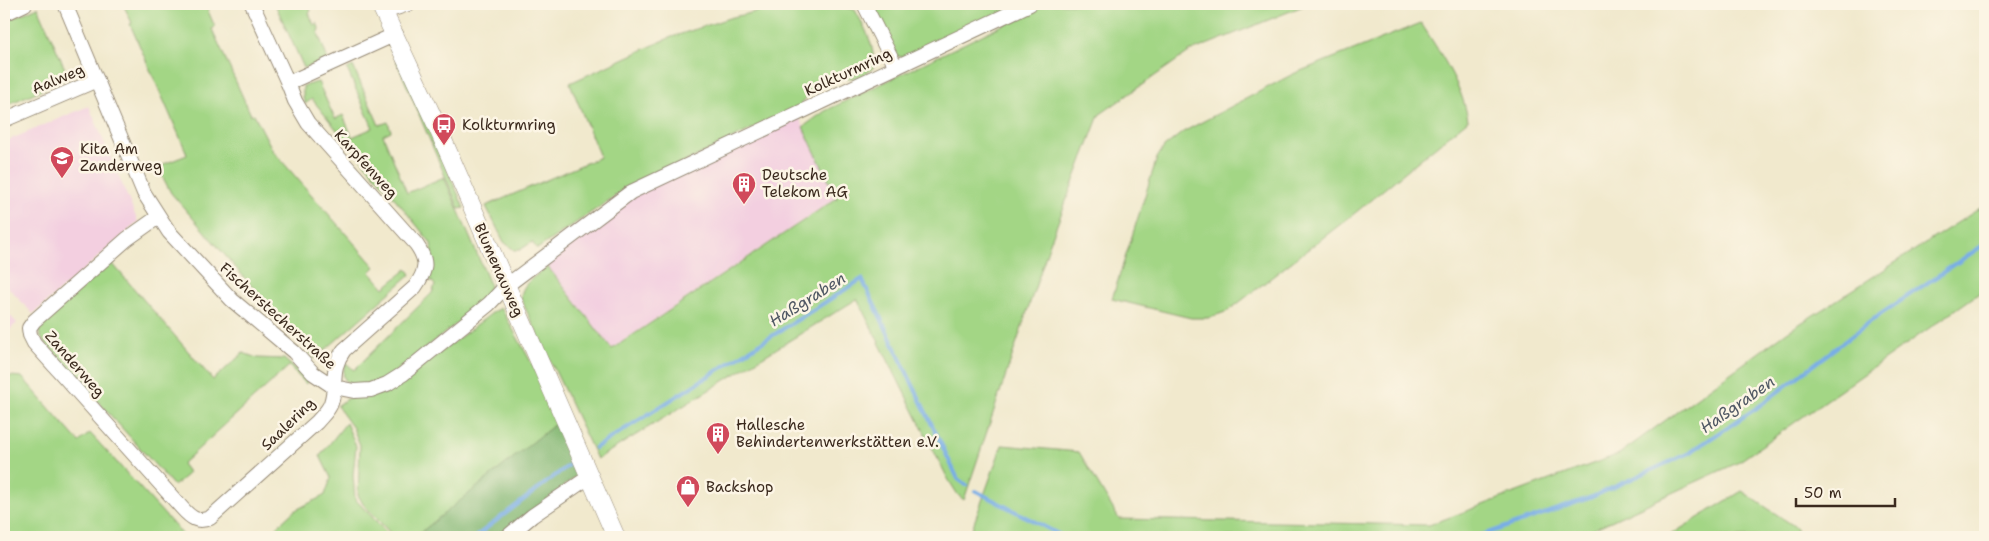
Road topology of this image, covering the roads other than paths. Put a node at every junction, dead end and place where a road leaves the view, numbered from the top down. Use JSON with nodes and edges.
{"nodes":[{"id":1,"x":26,"y":4,"type":"edge"},
{"id":2,"x":65,"y":4,"type":"edge"},
{"id":3,"x":252,"y":4,"type":"edge"},
{"id":4,"x":408,"y":4,"type":"edge"},
{"id":5,"x":864,"y":4,"type":"edge"},
{"id":6,"x":1030,"y":4,"type":"edge"},
{"id":7,"x":382,"y":8,"type":"edge"},
{"id":8,"x":4,"y":14,"type":"edge"},
{"id":9,"x":396,"y":34,"type":"junction"},
{"id":10,"x":896,"y":67,"type":"junction"},
{"id":11,"x":97,"y":80,"type":"junction"},
{"id":12,"x":288,"y":83,"type":"junction"},
{"id":13,"x":4,"y":120,"type":"edge"},
{"id":14,"x":158,"y":216,"type":"junction"},
{"id":15,"x":425,"y":262,"type":"joint"},
{"id":16,"x":506,"y":286,"type":"junction"},
{"id":17,"x":334,"y":387,"type":"junction"},
{"id":18,"x":589,"y":477,"type":"junction"},
{"id":19,"x":198,"y":521,"type":"joint"},
{"id":20,"x":507,"y":537,"type":"edge"},
{"id":21,"x":616,"y":537,"type":"edge"}],
"edges":[{"from":1,"to":8,"type":"street"},
{"from":2,"to":11,"type":"street","name":"Fischerstecherstraße"},
{"from":3,"to":12,"type":"street","name":"Karpfenweg"},
{"from":4,"to":7,"type":"street"},
{"from":5,"to":10,"type":"street"},
{"from":6,"to":10,"type":"street","name":"Kolkturmring"},
{"from":7,"to":9,"type":"street","name":"Blumenauweg"},
{"from":9,"to":12,"type":"street"},
{"from":9,"to":16,"type":"street","name":"Blumenauweg"},
{"from":10,"to":16,"type":"street","name":"Kolkturmring"},
{"from":11,"to":13,"type":"street","name":"Aalweg"},
{"from":11,"to":14,"type":"street","name":"Fischerstecherstraße"},
{"from":12,"to":15,"type":"street","name":"Karpfenweg"},
{"from":14,"to":17,"type":"street","name":"Fischerstecherstraße"},
{"from":14,"to":19,"type":"street","name":"Zanderweg"},
{"from":15,"to":17,"type":"street","name":"Saalering"},
{"from":16,"to":17,"type":"street","name":"Fischerstecherstraße"},
{"from":16,"to":18,"type":"street","name":"Blumenauweg"},
{"from":17,"to":19,"type":"street","name":"Saalering"},
{"from":18,"to":20,"type":"street"},
{"from":18,"to":21,"type":"street","name":"Blumenauweg"}]}
